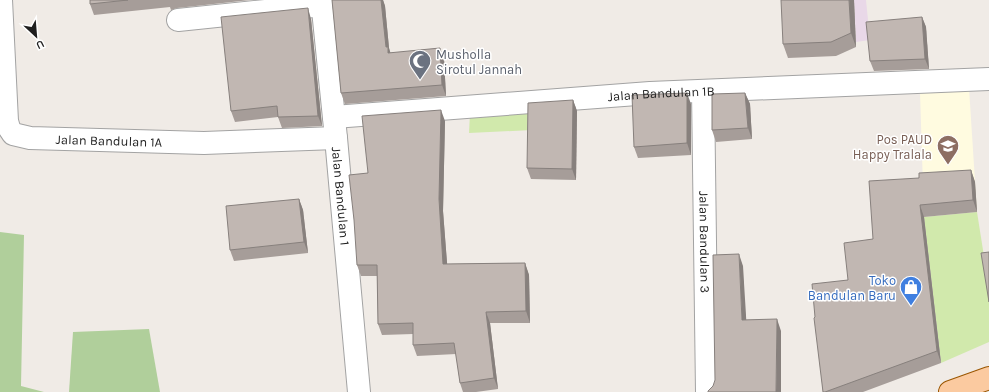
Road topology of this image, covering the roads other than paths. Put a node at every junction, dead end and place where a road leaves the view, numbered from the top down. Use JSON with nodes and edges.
{"nodes":[{"id":1,"x":1,"y":2,"type":"edge"},
{"id":2,"x":323,"y":3,"type":"edge"},
{"id":3,"x":178,"y":20,"type":"dead end"},
{"id":4,"x":989,"y":79,"type":"edge"},
{"id":5,"x":703,"y":91,"type":"junction"},
{"id":6,"x":335,"y":127,"type":"junction"},
{"id":7,"x":989,"y":378,"type":"edge"},
{"id":8,"x":359,"y":392,"type":"edge"},
{"id":9,"x":707,"y":392,"type":"edge"},
{"id":10,"x":950,"y":392,"type":"edge"}],
"edges":[{"from":1,"to":6,"type":"street","name":"Jalan Bandulan 1A"},
{"from":2,"to":3,"type":"street"},
{"from":2,"to":6,"type":"street","name":"Jalan Bandulan 1"},
{"from":4,"to":5,"type":"street","name":"Jalan Bandulan 1B"},
{"from":5,"to":6,"type":"street","name":"Jalan Bandulan 1B"},
{"from":5,"to":9,"type":"street","name":"Jalan Bandulan 3"},
{"from":6,"to":8,"type":"street","name":"Jalan Bandulan 1"},
{"from":7,"to":10,"type":"main road"}]}
